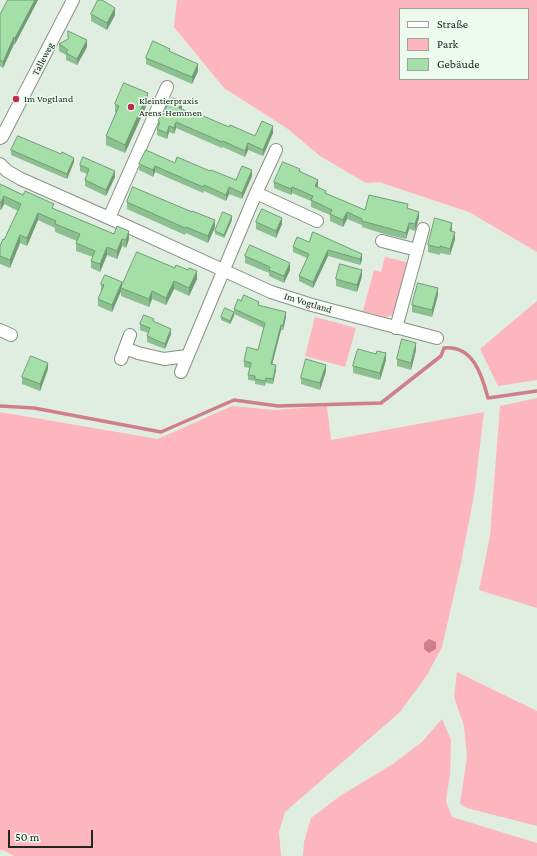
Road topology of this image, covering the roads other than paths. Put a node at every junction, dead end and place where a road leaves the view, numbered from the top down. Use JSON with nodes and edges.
{"nodes":[{"id":1,"x":73,"y":0,"type":"edge"},
{"id":2,"x":167,"y":87,"type":"dead end"},
{"id":3,"x":0,"y":138,"type":"edge"},
{"id":4,"x":276,"y":150,"type":"dead end"},
{"id":5,"x":0,"y":164,"type":"edge"},
{"id":6,"x":256,"y":193,"type":"junction"},
{"id":7,"x":109,"y":218,"type":"junction"},
{"id":8,"x":317,"y":221,"type":"dead end"},
{"id":9,"x":423,"y":229,"type":"dead end"},
{"id":10,"x":382,"y":241,"type":"dead end"},
{"id":11,"x":417,"y":250,"type":"junction"},
{"id":12,"x":224,"y":270,"type":"junction"},
{"id":13,"x":396,"y":328,"type":"junction"},
{"id":14,"x":0,"y":330,"type":"edge"},
{"id":15,"x":11,"y":335,"type":"dead end"},
{"id":16,"x":130,"y":335,"type":"dead end"},
{"id":17,"x":438,"y":338,"type":"dead end"},
{"id":18,"x":187,"y":356,"type":"junction"},
{"id":19,"x":181,"y":372,"type":"dead end"}],
"edges":[{"from":1,"to":3,"type":"street","name":"Talleweg"},
{"from":2,"to":7,"type":"street"},
{"from":4,"to":6,"type":"street"},
{"from":5,"to":7,"type":"street","name":"Im Vogtland"},
{"from":6,"to":8,"type":"street"},
{"from":6,"to":12,"type":"street"},
{"from":7,"to":12,"type":"street","name":"Im Vogtland"},
{"from":9,"to":11,"type":"street"},
{"from":10,"to":11,"type":"street"},
{"from":11,"to":13,"type":"street"},
{"from":12,"to":13,"type":"street","name":"Im Vogtland"},
{"from":12,"to":18,"type":"street"},
{"from":13,"to":17,"type":"street","name":"Im Vogtland"},
{"from":14,"to":15,"type":"street"},
{"from":16,"to":18,"type":"street"},
{"from":18,"to":19,"type":"street"}]}
